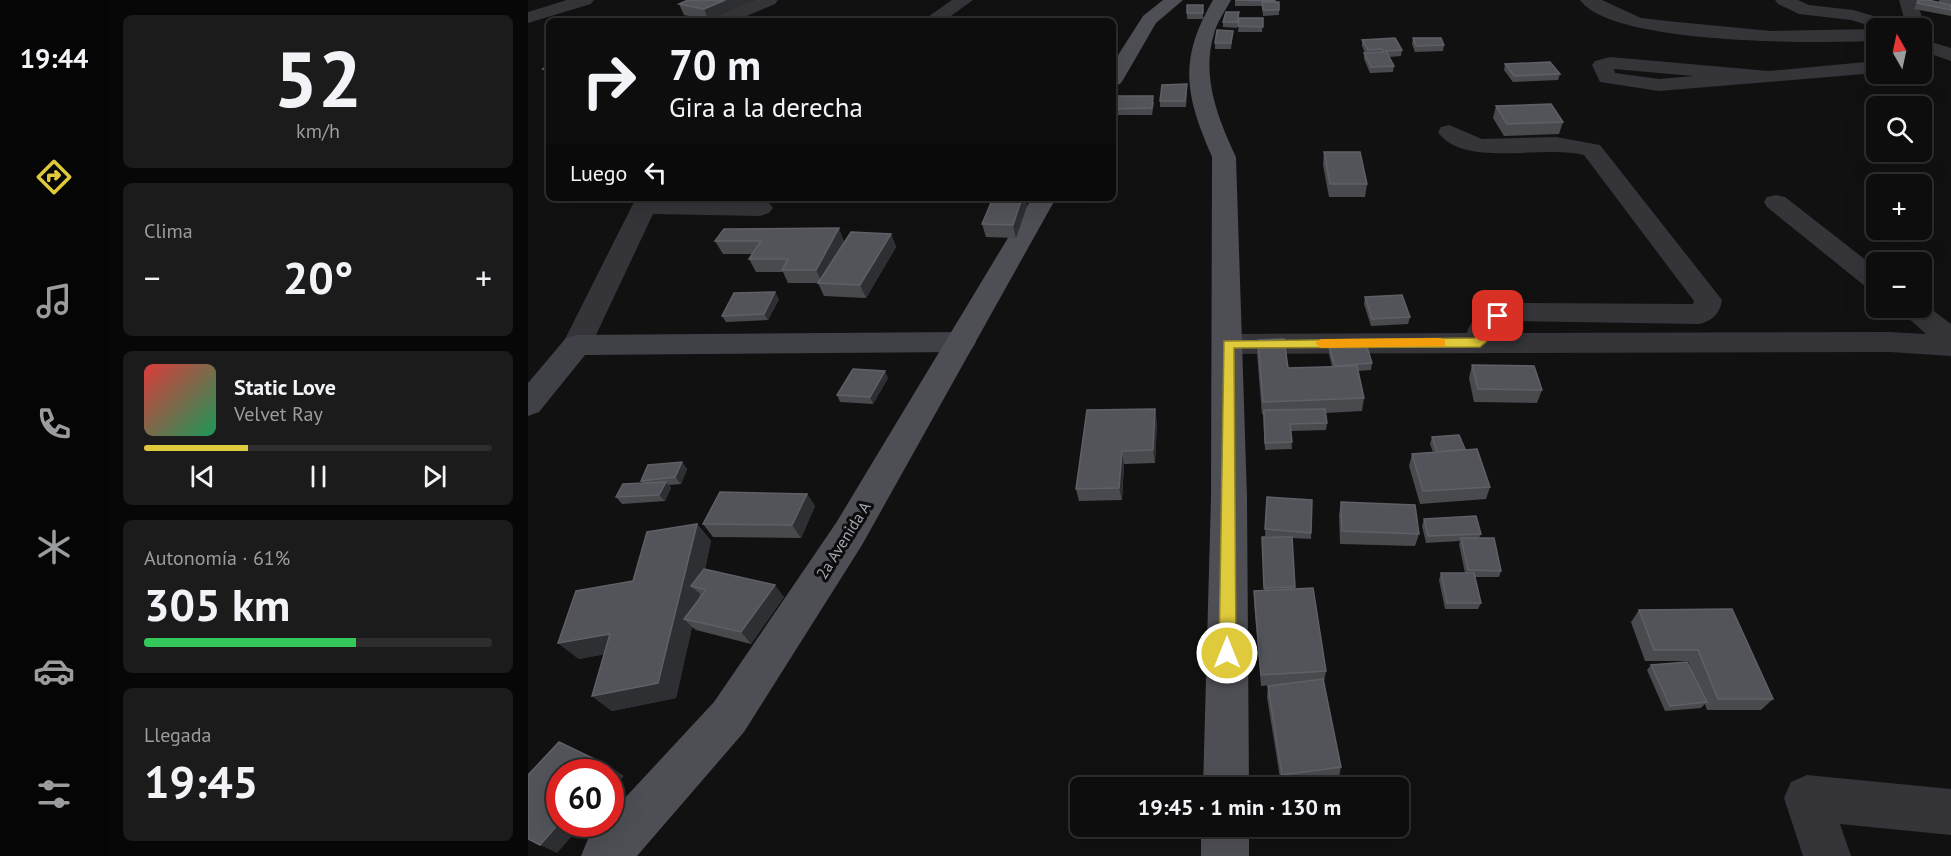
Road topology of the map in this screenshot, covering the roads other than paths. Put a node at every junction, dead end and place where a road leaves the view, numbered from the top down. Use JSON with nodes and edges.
{"nodes":[{"id":1,"x":585,"y":0,"type":"edge"},
{"id":2,"x":769,"y":0,"type":"edge"},
{"id":3,"x":964,"y":0,"type":"edge"},
{"id":4,"x":1174,"y":0,"type":"edge"},
{"id":5,"x":1222,"y":0,"type":"edge"},
{"id":6,"x":1589,"y":0,"type":"edge"},
{"id":7,"x":1784,"y":0,"type":"edge"},
{"id":8,"x":1908,"y":0,"type":"edge"},
{"id":9,"x":528,"y":18,"type":"edge"},
{"id":10,"x":726,"y":18,"type":"edge"},
{"id":11,"x":936,"y":18,"type":"edge"},
{"id":12,"x":1913,"y":18,"type":"edge"},
{"id":13,"x":1866,"y":20,"type":"edge"},
{"id":14,"x":1866,"y":35,"type":"edge"},
{"id":15,"x":1932,"y":48,"type":"edge"},
{"id":16,"x":1951,"y":55,"type":"edge"},
{"id":17,"x":1951,"y":60,"type":"edge"},
{"id":18,"x":1932,"y":62,"type":"edge"},
{"id":19,"x":1866,"y":68,"type":"edge"},
{"id":20,"x":1116,"y":75,"type":"edge"},
{"id":21,"x":1769,"y":77,"type":"junction"},
{"id":22,"x":1449,"y":132,"type":"dead end"},
{"id":23,"x":1042,"y":201,"type":"edge"},
{"id":24,"x":646,"y":202,"type":"edge"},
{"id":25,"x":1776,"y":202,"type":"dead end"},
{"id":26,"x":760,"y":208,"type":"dead end"},
{"id":27,"x":1866,"y":273,"type":"edge"},
{"id":28,"x":1924,"y":318,"type":"edge"},
{"id":29,"x":1951,"y":339,"type":"edge"},
{"id":30,"x":961,"y":342,"type":"junction"},
{"id":31,"x":1480,"y":342,"type":"junction"},
{"id":32,"x":1228,"y":344,"type":"junction"},
{"id":33,"x":577,"y":345,"type":"junction"},
{"id":34,"x":1951,"y":346,"type":"edge"},
{"id":35,"x":528,"y":404,"type":"edge"},
{"id":36,"x":1226,"y":777,"type":"edge"},
{"id":37,"x":1951,"y":812,"type":"edge"},
{"id":38,"x":1225,"y":837,"type":"edge"},
{"id":39,"x":605,"y":856,"type":"edge"},
{"id":40,"x":1225,"y":856,"type":"edge"},
{"id":41,"x":1827,"y":856,"type":"edge"}],
"edges":[{"from":1,"to":9,"type":"street"},
{"from":2,"to":10,"type":"street"},
{"from":3,"to":11,"type":"street"},
{"from":4,"to":20,"type":"main road"},
{"from":5,"to":32,"type":"main road"},
{"from":6,"to":14,"type":"street"},
{"from":7,"to":13,"type":"street"},
{"from":8,"to":12,"type":"street"},
{"from":15,"to":16,"type":"street"},
{"from":17,"to":18,"type":"street"},
{"from":19,"to":21,"type":"street"},
{"from":21,"to":21,"type":"street"},
{"from":22,"to":31,"type":"street"},
{"from":23,"to":30,"type":"main road","name":"2a Avenida A"},
{"from":24,"to":26,"type":"street"},
{"from":24,"to":33,"type":"street"},
{"from":25,"to":27,"type":"street"},
{"from":28,"to":29,"type":"street"},
{"from":30,"to":33,"type":"main road"},
{"from":30,"to":39,"type":"main road","name":"2a Avenida A"},
{"from":31,"to":32,"type":"street"},
{"from":31,"to":34,"type":"street"},
{"from":32,"to":36,"type":"main road"},
{"from":33,"to":35,"type":"main road"},
{"from":37,"to":41,"type":"street"},
{"from":38,"to":40,"type":"main road"}]}
